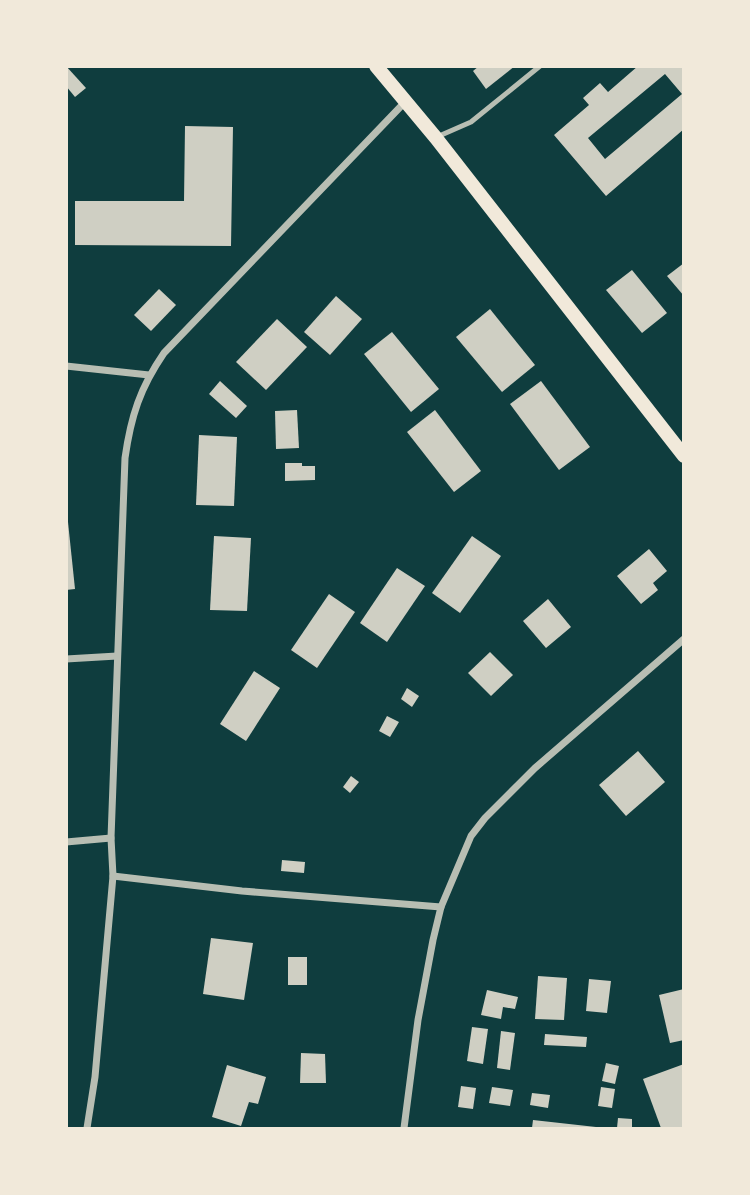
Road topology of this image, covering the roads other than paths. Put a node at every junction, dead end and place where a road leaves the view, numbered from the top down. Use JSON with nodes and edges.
{"nodes":[{"id":1,"x":376,"y":66,"type":"edge"},
{"id":2,"x":540,"y":66,"type":"edge"},
{"id":3,"x":405,"y":102,"type":"junction"},
{"id":4,"x":436,"y":138,"type":"junction"},
{"id":5,"x":66,"y":366,"type":"edge"},
{"id":6,"x":149,"y":375,"type":"junction"},
{"id":7,"x":684,"y":456,"type":"edge"},
{"id":8,"x":684,"y":639,"type":"edge"},
{"id":9,"x":117,"y":656,"type":"junction"},
{"id":10,"x":66,"y":659,"type":"edge"},
{"id":11,"x":111,"y":838,"type":"junction"},
{"id":12,"x":66,"y":842,"type":"edge"},
{"id":13,"x":113,"y":876,"type":"junction"},
{"id":14,"x":441,"y":907,"type":"junction"},
{"id":15,"x":87,"y":1129,"type":"edge"},
{"id":16,"x":404,"y":1129,"type":"edge"}],
"edges":[{"from":1,"to":3,"type":"main road"},
{"from":2,"to":4,"type":"lane"},
{"from":3,"to":4,"type":"main road"},
{"from":3,"to":6,"type":"street"},
{"from":4,"to":7,"type":"main road"},
{"from":5,"to":6,"type":"street"},
{"from":6,"to":9,"type":"street"},
{"from":8,"to":14,"type":"street"},
{"from":9,"to":10,"type":"street"},
{"from":9,"to":11,"type":"street"},
{"from":11,"to":12,"type":"street"},
{"from":11,"to":13,"type":"street"},
{"from":13,"to":14,"type":"street"},
{"from":13,"to":15,"type":"street"},
{"from":14,"to":16,"type":"street"}]}
